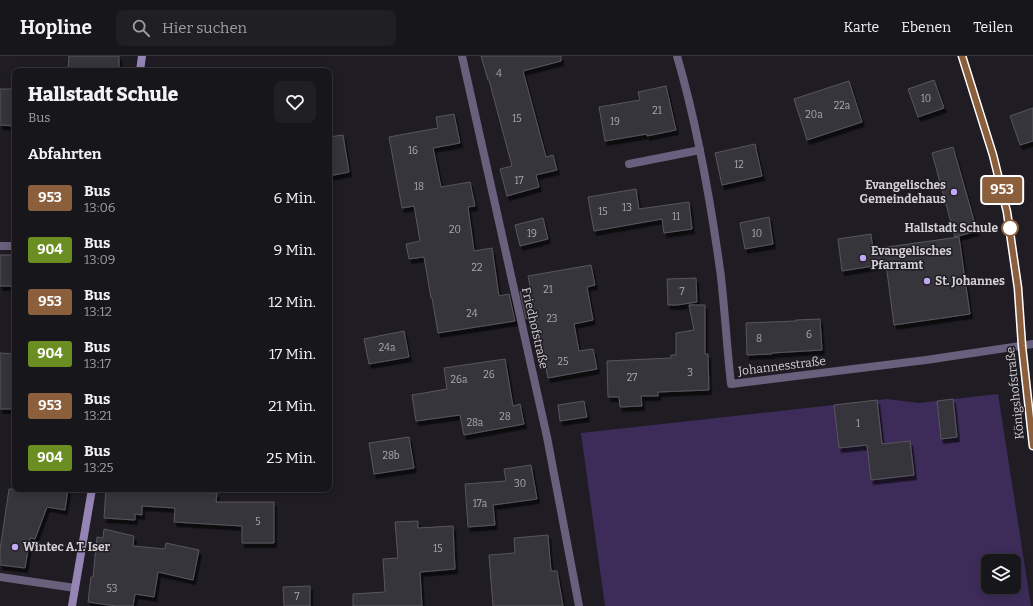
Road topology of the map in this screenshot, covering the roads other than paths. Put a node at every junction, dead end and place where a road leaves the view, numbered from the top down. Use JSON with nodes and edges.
{"nodes":[{"id":1,"x":142,"y":56,"type":"edge"},
{"id":2,"x":462,"y":56,"type":"edge"},
{"id":3,"x":678,"y":56,"type":"edge"},
{"id":4,"x":962,"y":56,"type":"edge"},
{"id":5,"x":140,"y":68,"type":"edge"},
{"id":6,"x":700,"y":150,"type":"junction"},
{"id":7,"x":629,"y":164,"type":"dead end"},
{"id":8,"x":0,"y":246,"type":"edge"},
{"id":9,"x":12,"y":246,"type":"edge"},
{"id":10,"x":1033,"y":344,"type":"edge"},
{"id":11,"x":1022,"y":346,"type":"junction"},
{"id":12,"x":1033,"y":446,"type":"edge"},
{"id":13,"x":91,"y":492,"type":"edge"},
{"id":14,"x":0,"y":577,"type":"edge"},
{"id":15,"x":75,"y":588,"type":"junction"},
{"id":16,"x":72,"y":606,"type":"edge"},
{"id":17,"x":579,"y":606,"type":"edge"}],
"edges":[{"from":1,"to":5,"type":"main road"},
{"from":2,"to":17,"type":"street","name":"Friedhofstraße"},
{"from":3,"to":6,"type":"street","name":"Johannesstraße"},
{"from":4,"to":11,"type":"street","name":"Königshofstraße"},
{"from":6,"to":7,"type":"street"},
{"from":6,"to":11,"type":"street","name":"Johannesstraße"},
{"from":8,"to":9,"type":"street"},
{"from":10,"to":11,"type":"street"},
{"from":11,"to":12,"type":"street","name":"Königshofstraße"},
{"from":13,"to":15,"type":"main road"},
{"from":14,"to":15,"type":"street"},
{"from":15,"to":16,"type":"main road"}]}
